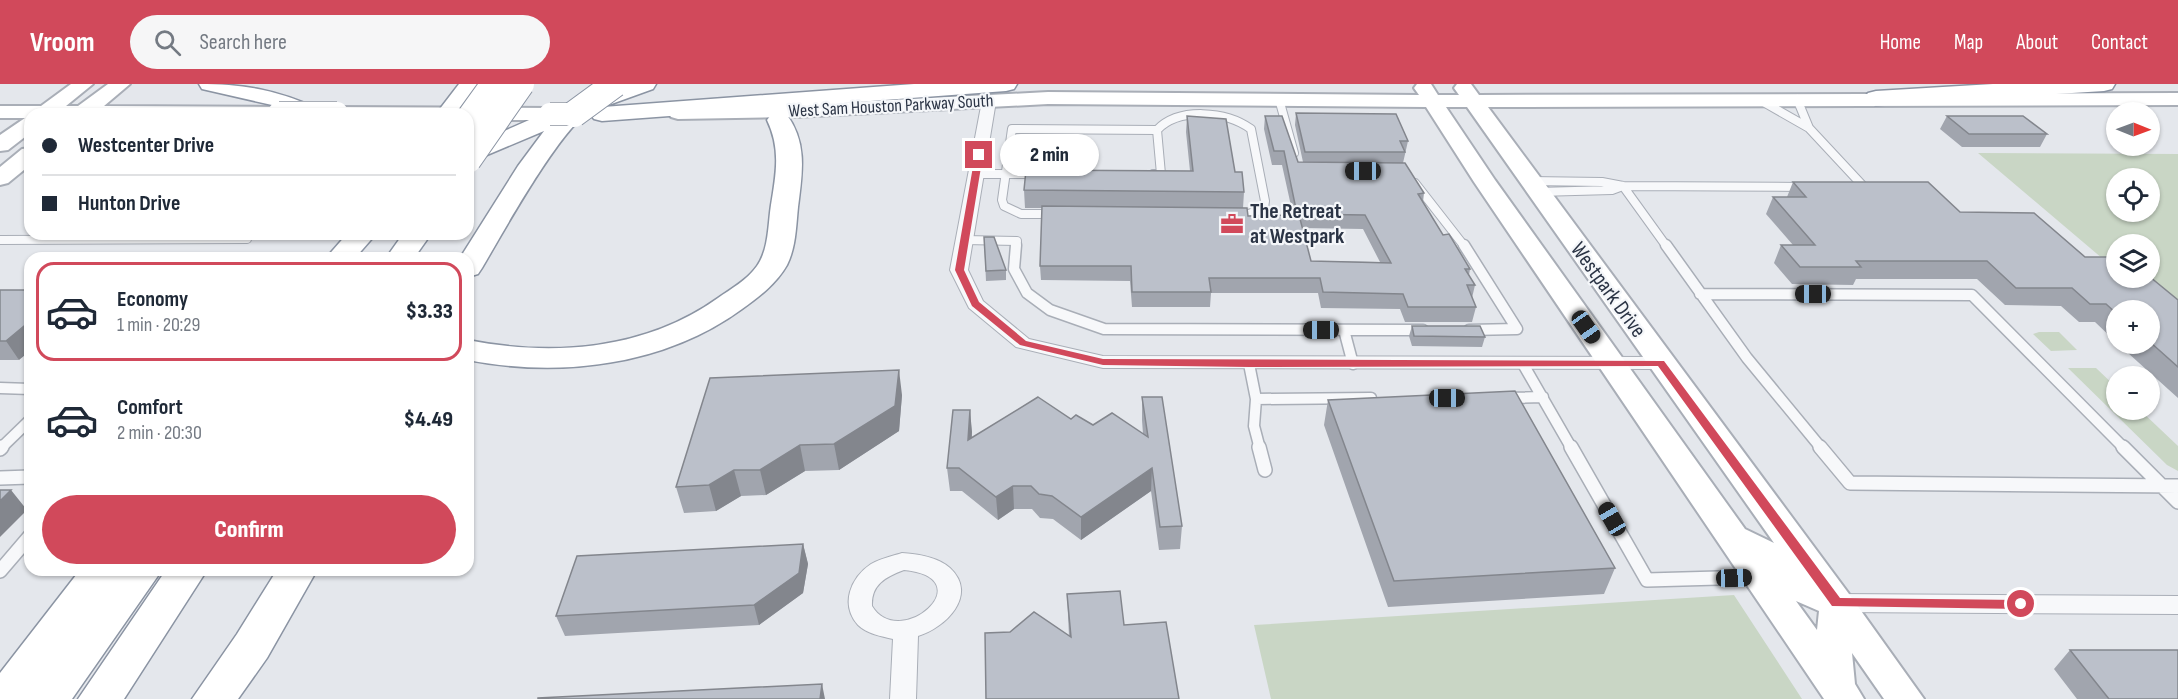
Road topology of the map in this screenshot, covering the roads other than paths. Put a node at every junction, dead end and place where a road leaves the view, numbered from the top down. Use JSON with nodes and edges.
{"nodes":[{"id":1,"x":83,"y":84,"type":"edge"},
{"id":2,"x":210,"y":84,"type":"edge"},
{"id":3,"x":471,"y":84,"type":"edge"},
{"id":4,"x":494,"y":84,"type":"edge"},
{"id":5,"x":521,"y":84,"type":"edge"},
{"id":6,"x":615,"y":84,"type":"edge"},
{"id":7,"x":645,"y":84,"type":"edge"},
{"id":8,"x":705,"y":84,"type":"edge"},
{"id":9,"x":1006,"y":84,"type":"edge"},
{"id":10,"x":1387,"y":84,"type":"edge"},
{"id":11,"x":1490,"y":84,"type":"edge"},
{"id":12,"x":2104,"y":84,"type":"edge"},
{"id":13,"x":112,"y":90,"type":"edge"},
{"id":14,"x":1427,"y":92,"type":"edge"},
{"id":15,"x":1467,"y":92,"type":"edge"},
{"id":16,"x":748,"y":97,"type":"dead end"},
{"id":17,"x":1532,"y":98,"type":"junction"},
{"id":18,"x":1875,"y":98,"type":"junction"},
{"id":19,"x":1279,"y":99,"type":"junction"},
{"id":20,"x":1757,"y":99,"type":"junction"},
{"id":21,"x":1797,"y":99,"type":"junction"},
{"id":22,"x":2178,"y":99,"type":"edge"},
{"id":23,"x":1362,"y":100,"type":"junction"},
{"id":24,"x":989,"y":101,"type":"junction"},
{"id":25,"x":51,"y":108,"type":"edge"},
{"id":26,"x":89,"y":108,"type":"edge"},
{"id":27,"x":298,"y":108,"type":"edge"},
{"id":28,"x":460,"y":108,"type":"edge"},
{"id":29,"x":463,"y":108,"type":"edge"},
{"id":30,"x":0,"y":112,"type":"edge"},
{"id":31,"x":474,"y":112,"type":"edge"},
{"id":32,"x":24,"y":114,"type":"edge"},
{"id":33,"x":576,"y":115,"type":"junction"},
{"id":34,"x":778,"y":120,"type":"dead end"},
{"id":35,"x":24,"y":128,"type":"edge"},
{"id":36,"x":1809,"y":128,"type":"junction"},
{"id":37,"x":1157,"y":130,"type":"junction"},
{"id":38,"x":0,"y":145,"type":"edge"},
{"id":39,"x":474,"y":150,"type":"edge"},
{"id":40,"x":474,"y":155,"type":"edge"},
{"id":41,"x":24,"y":159,"type":"edge"},
{"id":42,"x":1296,"y":161,"type":"edge"},
{"id":43,"x":1406,"y":171,"type":"edge"},
{"id":44,"x":975,"y":174,"type":"junction"},
{"id":45,"x":1006,"y":174,"type":"junction"},
{"id":46,"x":1054,"y":174,"type":"edge"},
{"id":47,"x":1137,"y":174,"type":"edge"},
{"id":48,"x":0,"y":178,"type":"edge"},
{"id":49,"x":1534,"y":186,"type":"junction"},
{"id":50,"x":1623,"y":186,"type":"junction"},
{"id":51,"x":1818,"y":187,"type":"edge"},
{"id":52,"x":1853,"y":187,"type":"edge"},
{"id":53,"x":1069,"y":215,"type":"edge"},
{"id":54,"x":1221,"y":216,"type":"edge"},
{"id":55,"x":0,"y":240,"type":"edge"},
{"id":56,"x":24,"y":240,"type":"edge"},
{"id":57,"x":356,"y":240,"type":"edge"},
{"id":58,"x":964,"y":240,"type":"junction"},
{"id":59,"x":346,"y":252,"type":"edge"},
{"id":60,"x":474,"y":258,"type":"edge"},
{"id":61,"x":1700,"y":294,"type":"junction"},
{"id":62,"x":1344,"y":330,"type":"junction"},
{"id":63,"x":1430,"y":330,"type":"edge"},
{"id":64,"x":1463,"y":330,"type":"edge"},
{"id":65,"x":477,"y":353,"type":"edge"},
{"id":66,"x":1611,"y":363,"type":"junction"},
{"id":67,"x":1660,"y":363,"type":"junction"},
{"id":68,"x":1249,"y":364,"type":"junction"},
{"id":69,"x":1353,"y":364,"type":"junction"},
{"id":70,"x":1523,"y":364,"type":"junction"},
{"id":71,"x":0,"y":388,"type":"edge"},
{"id":72,"x":24,"y":389,"type":"edge"},
{"id":73,"x":1543,"y":397,"type":"junction"},
{"id":74,"x":1388,"y":398,"type":"edge"},
{"id":75,"x":1495,"y":398,"type":"edge"},
{"id":76,"x":1256,"y":399,"type":"junction"},
{"id":77,"x":24,"y":426,"type":"edge"},
{"id":78,"x":0,"y":448,"type":"edge"},
{"id":79,"x":1265,"y":470,"type":"dead end"},
{"id":80,"x":24,"y":477,"type":"edge"},
{"id":81,"x":0,"y":478,"type":"edge"},
{"id":82,"x":2162,"y":486,"type":"junction"},
{"id":83,"x":2178,"y":486,"type":"edge"},
{"id":84,"x":2178,"y":502,"type":"edge"},
{"id":85,"x":1733,"y":537,"type":"junction"},
{"id":86,"x":24,"y":543,"type":"edge"},
{"id":87,"x":0,"y":571,"type":"edge"},
{"id":88,"x":97,"y":576,"type":"edge"},
{"id":89,"x":138,"y":576,"type":"edge"},
{"id":90,"x":183,"y":576,"type":"edge"},
{"id":91,"x":293,"y":576,"type":"edge"},
{"id":92,"x":1761,"y":577,"type":"junction"},
{"id":93,"x":1837,"y":603,"type":"junction"},
{"id":94,"x":2178,"y":605,"type":"edge"},
{"id":95,"x":906,"y":630,"type":"dead end"},
{"id":96,"x":1842,"y":694,"type":"edge"},
{"id":97,"x":5,"y":699,"type":"edge"},
{"id":98,"x":48,"y":699,"type":"edge"},
{"id":99,"x":100,"y":699,"type":"edge"},
{"id":100,"x":214,"y":699,"type":"edge"},
{"id":101,"x":903,"y":699,"type":"edge"},
{"id":102,"x":1905,"y":699,"type":"edge"}],
"edges":[{"from":1,"to":25,"type":"main road"},
{"from":2,"to":27,"type":"highway"},
{"from":3,"to":28,"type":"highway"},
{"from":4,"to":29,"type":"highway","bridge":true},
{"from":5,"to":39,"type":"highway","bridge":true},
{"from":6,"to":33,"type":"highway","bridge":true},
{"from":7,"to":40,"type":"highway"},
{"from":8,"to":16,"type":"highway"},
{"from":9,"to":33,"type":"highway"},
{"from":10,"to":23,"type":"main road"},
{"from":11,"to":17,"type":"main road"},
{"from":12,"to":18,"type":"highway"},
{"from":13,"to":26,"type":"main road"},
{"from":14,"to":15,"type":"main road","name":"West Sam Houston Parkway South"},
{"from":14,"to":23,"type":"main road","name":"West Sam Houston Parkway South"},
{"from":14,"to":66,"type":"main road","name":"Westpark Drive"},
{"from":15,"to":17,"type":"main road","name":"West Sam Houston Parkway South"},
{"from":15,"to":49,"type":"main road","name":"Westpark Drive"},
{"from":17,"to":20,"type":"main road","name":"West Sam Houston Parkway South"},
{"from":18,"to":21,"type":"main road","name":"West Sam Houston Parkway South"},
{"from":18,"to":22,"type":"main road","name":"West Sam Houston Parkway South"},
{"from":19,"to":23,"type":"main road","name":"West Sam Houston Parkway South"},
{"from":19,"to":24,"type":"main road","name":"West Sam Houston Parkway South"},
{"from":19,"to":42,"type":"lane"},
{"from":20,"to":21,"type":"main road","name":"West Sam Houston Parkway South"},
{"from":20,"to":36,"type":"lane"},
{"from":21,"to":36,"type":"lane"},
{"from":24,"to":33,"type":"main road","name":"West Sam Houston Parkway South"},
{"from":24,"to":44,"type":"street"},
{"from":30,"to":32,"type":"main road","name":"West Sam Houston Parkway South"},
{"from":31,"to":33,"type":"main road","name":"West Sam Houston Parkway South"},
{"from":33,"to":60,"type":"highway"},
{"from":34,"to":65,"type":"highway"},
{"from":35,"to":38,"type":"main road"},
{"from":36,"to":52,"type":"lane"},
{"from":37,"to":45,"type":"lane"},
{"from":37,"to":47,"type":"lane"},
{"from":37,"to":54,"type":"lane"},
{"from":41,"to":48,"type":"main road"},
{"from":43,"to":64,"type":"lane"},
{"from":44,"to":45,"type":"lane"},
{"from":44,"to":58,"type":"street"},
{"from":45,"to":46,"type":"lane"},
{"from":45,"to":53,"type":"lane"},
{"from":49,"to":50,"type":"lane"},
{"from":49,"to":50,"type":"lane"},
{"from":49,"to":67,"type":"main road","name":"Westpark Drive"},
{"from":50,"to":51,"type":"lane"},
{"from":50,"to":61,"type":"lane"},
{"from":55,"to":56,"type":"lane"},
{"from":57,"to":59,"type":"highway"},
{"from":58,"to":62,"type":"lane"},
{"from":58,"to":68,"type":"street"},
{"from":61,"to":82,"type":"lane"},
{"from":61,"to":82,"type":"lane"},
{"from":62,"to":63,"type":"lane"},
{"from":62,"to":69,"type":"lane"},
{"from":66,"to":67,"type":"street"},
{"from":66,"to":70,"type":"street"},
{"from":66,"to":85,"type":"main road","name":"Westpark Drive"},
{"from":67,"to":93,"type":"main road","name":"Westpark Drive"},
{"from":68,"to":69,"type":"street"},
{"from":68,"to":76,"type":"lane"},
{"from":69,"to":70,"type":"street"},
{"from":70,"to":73,"type":"lane"},
{"from":71,"to":72,"type":"lane"},
{"from":73,"to":75,"type":"lane"},
{"from":73,"to":92,"type":"lane"},
{"from":74,"to":76,"type":"lane"},
{"from":76,"to":79,"type":"lane"},
{"from":77,"to":78,"type":"lane"},
{"from":80,"to":81,"type":"lane"},
{"from":82,"to":83,"type":"lane"},
{"from":82,"to":84,"type":"lane"},
{"from":85,"to":92,"type":"main road","name":"Westpark Drive"},
{"from":85,"to":93,"type":"main road"},
{"from":86,"to":87,"type":"lane"},
{"from":88,"to":97,"type":"highway"},
{"from":89,"to":98,"type":"highway"},
{"from":90,"to":99,"type":"highway"},
{"from":91,"to":100,"type":"highway"},
{"from":92,"to":96,"type":"main road","name":"Westpark Drive"},
{"from":93,"to":94,"type":"street"},
{"from":93,"to":96,"type":"main road"},
{"from":93,"to":102,"type":"main road","name":"Westpark Drive"},
{"from":95,"to":101,"type":"street"}]}
